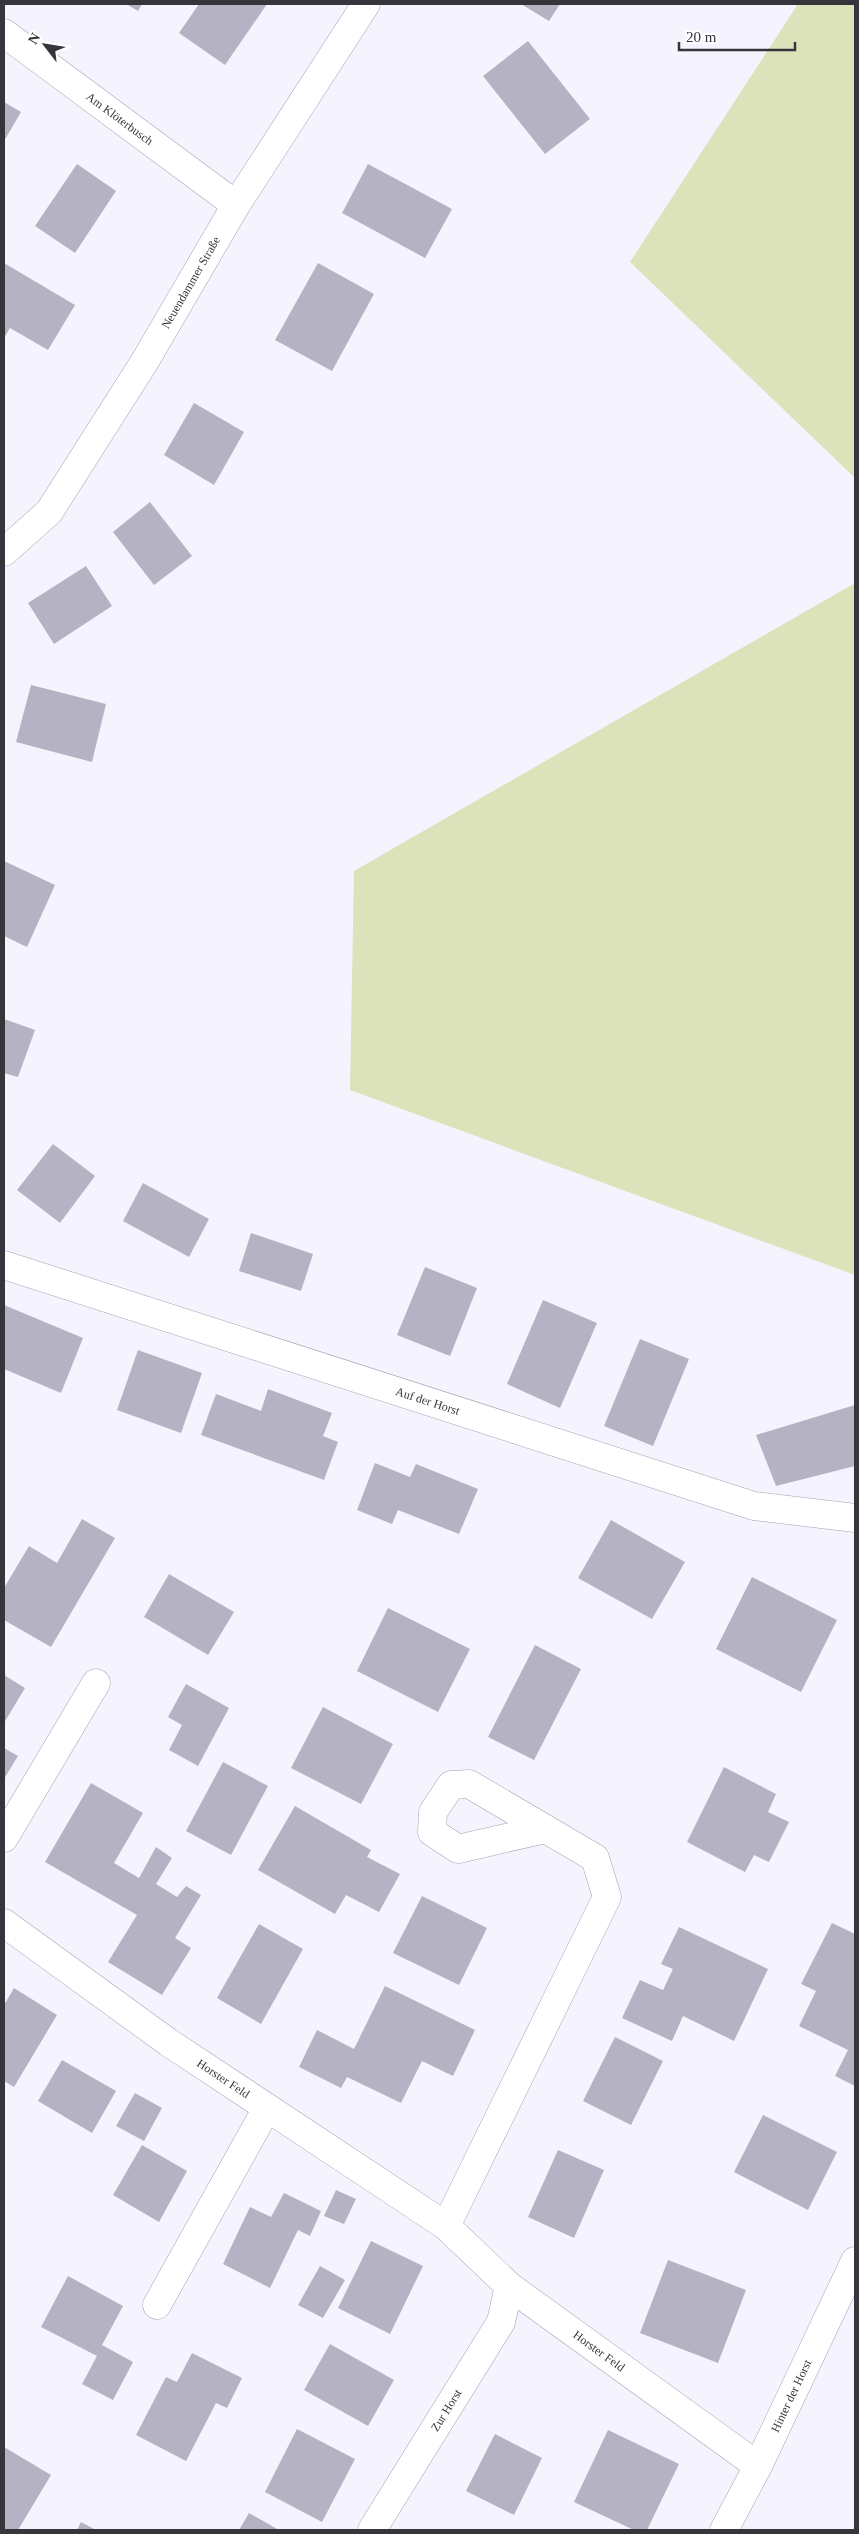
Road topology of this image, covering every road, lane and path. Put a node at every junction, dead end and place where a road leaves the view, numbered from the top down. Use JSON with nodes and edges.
{"nodes":[{"id":1,"x":366,"y":4,"type":"edge"},
{"id":2,"x":4,"y":33,"type":"edge"},
{"id":3,"x":236,"y":205,"type":"junction"},
{"id":4,"x":4,"y":552,"type":"edge"},
{"id":5,"x":4,"y":1265,"type":"edge"},
{"id":6,"x":855,"y":1518,"type":"edge"},
{"id":7,"x":96,"y":1683,"type":"dead end"},
{"id":8,"x":545,"y":1829,"type":"dead end"},
{"id":9,"x":4,"y":1838,"type":"edge"},
{"id":10,"x":4,"y":1923,"type":"edge"},
{"id":11,"x":267,"y":2108,"type":"junction"},
{"id":12,"x":446,"y":2226,"type":"junction"},
{"id":13,"x":855,"y":2261,"type":"edge"},
{"id":14,"x":509,"y":2286,"type":"junction"},
{"id":15,"x":157,"y":2305,"type":"dead end"},
{"id":16,"x":758,"y":2466,"type":"junction"},
{"id":17,"x":372,"y":2530,"type":"edge"},
{"id":18,"x":724,"y":2530,"type":"edge"}],
"edges":[{"from":1,"to":3,"type":"street","name":"Neuendammer Straße"},
{"from":2,"to":3,"type":"street","name":"Am Klöterbusch"},
{"from":3,"to":4,"type":"street","name":"Neuendammer Straße"},
{"from":5,"to":6,"type":"street","name":"Auf der Horst"},
{"from":7,"to":9,"type":"street"},
{"from":8,"to":12,"type":"street"},
{"from":10,"to":11,"type":"street","name":"Horster Feld"},
{"from":11,"to":12,"type":"street","name":"Horster Feld"},
{"from":11,"to":15,"type":"street"},
{"from":12,"to":14,"type":"street","name":"Horster Feld"},
{"from":13,"to":16,"type":"street","name":"Hinter der Horst"},
{"from":14,"to":16,"type":"street","name":"Horster Feld"},
{"from":14,"to":17,"type":"street","name":"Zur Horst"},
{"from":16,"to":18,"type":"street","name":"Hinter der Horst"}]}
